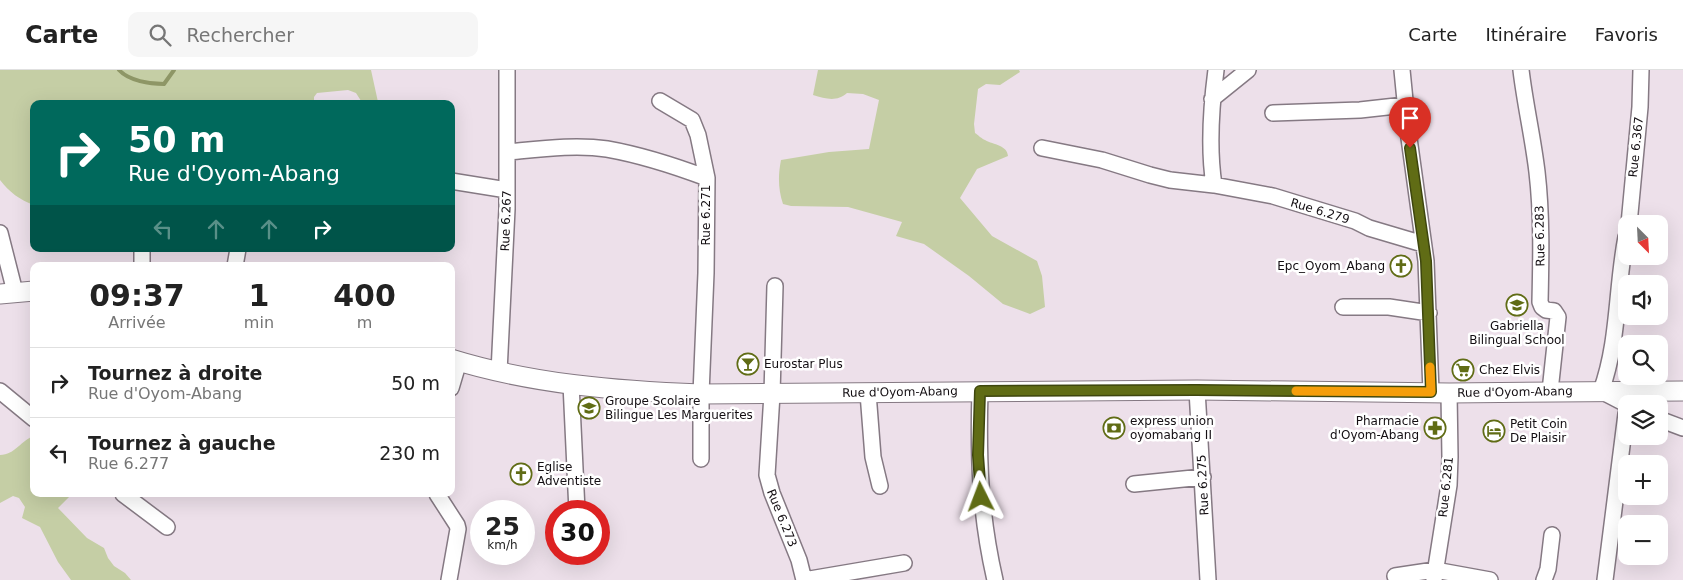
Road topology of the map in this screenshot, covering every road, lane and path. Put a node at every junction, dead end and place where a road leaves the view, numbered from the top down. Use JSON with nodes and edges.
{"nodes":[{"id":1,"x":507,"y":70,"type":"edge"},
{"id":2,"x":1216,"y":70,"type":"edge"},
{"id":3,"x":1248,"y":70,"type":"edge"},
{"id":4,"x":1402,"y":70,"type":"edge"},
{"id":5,"x":1521,"y":70,"type":"edge"},
{"id":6,"x":1641,"y":70,"type":"edge"},
{"id":7,"x":1212,"y":99,"type":"junction"},
{"id":8,"x":660,"y":101,"type":"dead end"},
{"id":9,"x":1405,"y":105,"type":"junction"},
{"id":10,"x":1273,"y":113,"type":"dead end"},
{"id":11,"x":1042,"y":148,"type":"dead end"},
{"id":12,"x":507,"y":152,"type":"junction"},
{"id":13,"x":707,"y":178,"type":"junction"},
{"id":14,"x":455,"y":182,"type":"edge"},
{"id":15,"x":1214,"y":185,"type":"junction"},
{"id":16,"x":508,"y":190,"type":"junction"},
{"id":17,"x":1629,"y":215,"type":"edge"},
{"id":18,"x":0,"y":233,"type":"edge"},
{"id":19,"x":1423,"y":244,"type":"junction"},
{"id":20,"x":1621,"y":265,"type":"edge"},
{"id":21,"x":775,"y":286,"type":"dead end"},
{"id":22,"x":30,"y":291,"type":"edge"},
{"id":23,"x":7,"y":293,"type":"edge"},
{"id":24,"x":1343,"y":307,"type":"dead end"},
{"id":25,"x":1429,"y":313,"type":"junction"},
{"id":26,"x":455,"y":360,"type":"edge"},
{"id":27,"x":499,"y":372,"type":"junction"},
{"id":28,"x":571,"y":384,"type":"junction"},
{"id":29,"x":1196,"y":390,"type":"junction"},
{"id":30,"x":0,"y":391,"type":"edge"},
{"id":31,"x":980,"y":391,"type":"junction"},
{"id":32,"x":1550,"y":391,"type":"junction"},
{"id":33,"x":1601,"y":391,"type":"junction"},
{"id":34,"x":1683,"y":391,"type":"edge"},
{"id":35,"x":1440,"y":392,"type":"junction"},
{"id":36,"x":868,"y":393,"type":"junction"},
{"id":37,"x":700,"y":394,"type":"junction"},
{"id":38,"x":772,"y":394,"type":"junction"},
{"id":39,"x":1618,"y":400,"type":"edge"},
{"id":40,"x":30,"y":417,"type":"edge"},
{"id":41,"x":1668,"y":422,"type":"edge"},
{"id":42,"x":1683,"y":428,"type":"edge"},
{"id":43,"x":1622,"y":445,"type":"edge"},
{"id":44,"x":701,"y":459,"type":"dead end"},
{"id":45,"x":1203,"y":477,"type":"junction"},
{"id":46,"x":1134,"y":484,"type":"dead end"},
{"id":47,"x":880,"y":486,"type":"dead end"},
{"id":48,"x":127,"y":497,"type":"edge"},
{"id":49,"x":439,"y":497,"type":"edge"},
{"id":50,"x":576,"y":500,"type":"edge"},
{"id":51,"x":167,"y":527,"type":"dead end"},
{"id":52,"x":1552,"y":535,"type":"dead end"},
{"id":53,"x":904,"y":563,"type":"dead end"},
{"id":54,"x":1435,"y":575,"type":"edge"},
{"id":55,"x":1395,"y":576,"type":"dead end"},
{"id":56,"x":449,"y":580,"type":"edge"},
{"id":57,"x":804,"y":580,"type":"edge"},
{"id":58,"x":995,"y":580,"type":"edge"},
{"id":59,"x":1208,"y":580,"type":"edge"},
{"id":60,"x":1490,"y":580,"type":"edge"},
{"id":61,"x":1544,"y":580,"type":"edge"},
{"id":62,"x":1605,"y":580,"type":"edge"}],
"edges":[{"from":1,"to":12,"type":"street","name":"Rue 6.267"},
{"from":2,"to":7,"type":"street"},
{"from":3,"to":7,"type":"street"},
{"from":4,"to":9,"type":"street","name":"Rue 6.281"},
{"from":5,"to":32,"type":"street","name":"Rue 6.283"},
{"from":6,"to":17,"type":"street","name":"Rue 6.367"},
{"from":7,"to":15,"type":"street"},
{"from":8,"to":13,"type":"street"},
{"from":9,"to":10,"type":"street"},
{"from":9,"to":19,"type":"street","name":"Rue 6.281"},
{"from":11,"to":15,"type":"street","name":"Rue 6.279"},
{"from":12,"to":13,"type":"street","name":"Rue 6.271"},
{"from":12,"to":16,"type":"street","name":"Rue 6.267"},
{"from":13,"to":37,"type":"street","name":"Rue 6.271"},
{"from":14,"to":16,"type":"street"},
{"from":15,"to":19,"type":"street","name":"Rue 6.279"},
{"from":16,"to":27,"type":"street","name":"Rue 6.267"},
{"from":18,"to":23,"type":"street"},
{"from":19,"to":25,"type":"street","name":"Rue 6.281"},
{"from":20,"to":33,"type":"street"},
{"from":21,"to":38,"type":"street","name":"Rue 6.273"},
{"from":22,"to":23,"type":"main road"},
{"from":24,"to":25,"type":"street"},
{"from":25,"to":35,"type":"street","name":"Rue 6.281"},
{"from":26,"to":27,"type":"main road","name":"Rue d'Oyom-Abang"},
{"from":27,"to":28,"type":"main road","name":"Rue d'Oyom-Abang"},
{"from":28,"to":37,"type":"main road","name":"Rue d'Oyom-Abang"},
{"from":28,"to":50,"type":"street"},
{"from":29,"to":31,"type":"main road","name":"Rue d'Oyom-Abang"},
{"from":29,"to":35,"type":"main road","name":"Rue d'Oyom-Abang"},
{"from":29,"to":45,"type":"street","name":"Rue 6.275"},
{"from":30,"to":40,"type":"street"},
{"from":31,"to":36,"type":"main road","name":"Rue d'Oyom-Abang"},
{"from":31,"to":58,"type":"street"},
{"from":32,"to":33,"type":"main road","name":"Rue d'Oyom-Abang"},
{"from":32,"to":35,"type":"main road","name":"Rue d'Oyom-Abang"},
{"from":33,"to":34,"type":"main road","name":"Rue d'Oyom-Abang"},
{"from":33,"to":39,"type":"street"},
{"from":35,"to":54,"type":"street","name":"Rue 6.281"},
{"from":36,"to":38,"type":"main road","name":"Rue d'Oyom-Abang"},
{"from":36,"to":47,"type":"street"},
{"from":37,"to":38,"type":"main road","name":"Rue d'Oyom-Abang"},
{"from":37,"to":44,"type":"street","name":"Rue 6.271"},
{"from":38,"to":57,"type":"street","name":"Rue 6.273"},
{"from":41,"to":42,"type":"street"},
{"from":43,"to":62,"type":"street"},
{"from":45,"to":46,"type":"street"},
{"from":45,"to":59,"type":"street","name":"Rue 6.275"},
{"from":48,"to":51,"type":"street"},
{"from":49,"to":56,"type":"street"},
{"from":52,"to":61,"type":"street"},
{"from":53,"to":57,"type":"street"},
{"from":54,"to":55,"type":"street"},
{"from":54,"to":60,"type":"street"}]}
